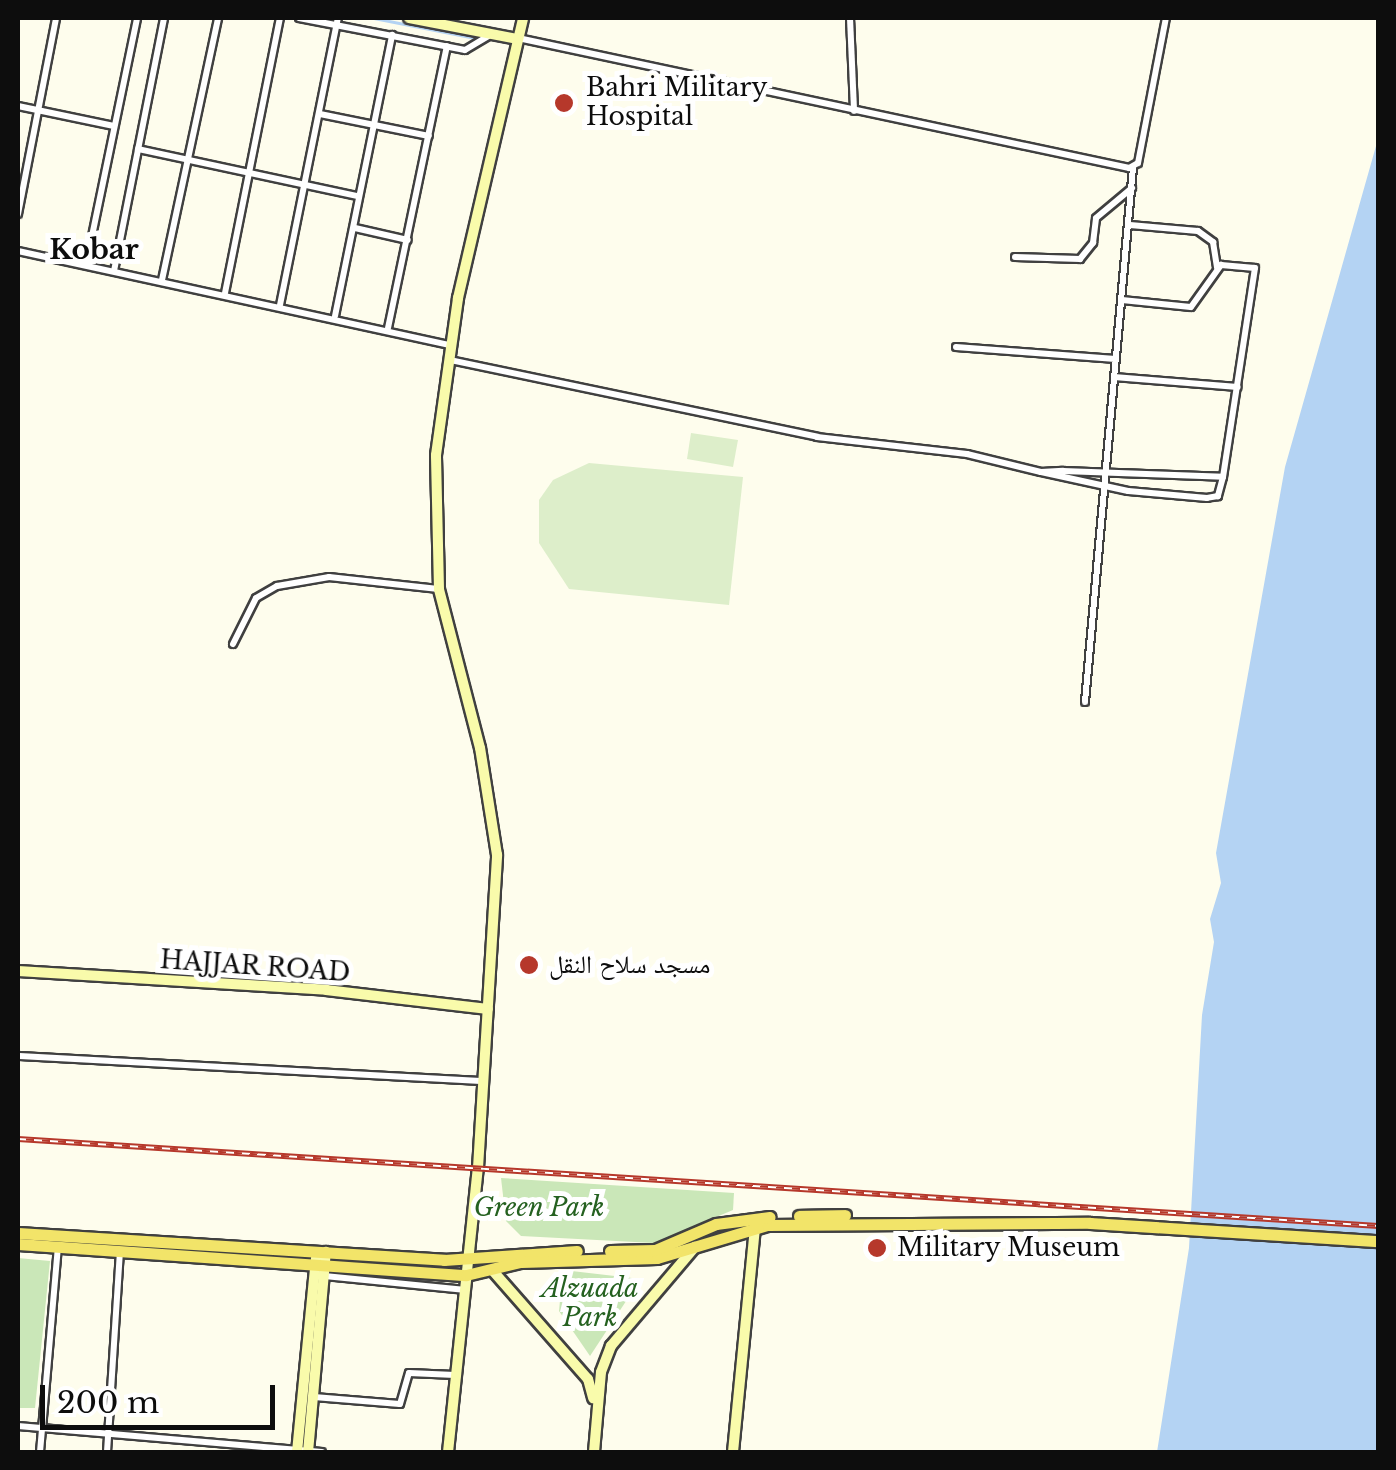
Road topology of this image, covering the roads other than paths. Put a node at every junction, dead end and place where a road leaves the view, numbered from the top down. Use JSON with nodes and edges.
{"nodes":[{"id":1,"x":56,"y":18,"type":"edge"},
{"id":2,"x":137,"y":18,"type":"edge"},
{"id":3,"x":164,"y":18,"type":"edge"},
{"id":4,"x":218,"y":18,"type":"edge"},
{"id":5,"x":280,"y":18,"type":"edge"},
{"id":6,"x":299,"y":18,"type":"edge"},
{"id":7,"x":413,"y":18,"type":"edge"},
{"id":8,"x":523,"y":18,"type":"edge"},
{"id":9,"x":850,"y":18,"type":"edge"},
{"id":10,"x":1166,"y":18,"type":"edge"},
{"id":11,"x":337,"y":21,"type":"edge"},
{"id":12,"x":392,"y":35,"type":"junction"},
{"id":13,"x":490,"y":35,"type":"junction"},
{"id":14,"x":516,"y":39,"type":"junction"},
{"id":15,"x":446,"y":46,"type":"junction"},
{"id":16,"x":18,"y":106,"type":"edge"},
{"id":17,"x":38,"y":110,"type":"junction"},
{"id":18,"x":854,"y":112,"type":"junction"},
{"id":19,"x":320,"y":114,"type":"junction"},
{"id":20,"x":373,"y":125,"type":"junction"},
{"id":21,"x":114,"y":126,"type":"junction"},
{"id":22,"x":429,"y":136,"type":"junction"},
{"id":23,"x":138,"y":150,"type":"junction"},
{"id":24,"x":190,"y":158,"type":"junction"},
{"id":25,"x":1133,"y":167,"type":"junction"},
{"id":26,"x":252,"y":171,"type":"junction"},
{"id":27,"x":306,"y":184,"type":"junction"},
{"id":28,"x":1134,"y":187,"type":"junction"},
{"id":29,"x":357,"y":196,"type":"junction"},
{"id":30,"x":18,"y":214,"type":"edge"},
{"id":31,"x":1130,"y":225,"type":"junction"},
{"id":32,"x":355,"y":228,"type":"junction"},
{"id":33,"x":408,"y":240,"type":"junction"},
{"id":34,"x":18,"y":251,"type":"edge"},
{"id":35,"x":1015,"y":256,"type":"dead end"},
{"id":36,"x":86,"y":265,"type":"junction"},
{"id":37,"x":1218,"y":268,"type":"junction"},
{"id":38,"x":114,"y":271,"type":"junction"},
{"id":39,"x":162,"y":281,"type":"junction"},
{"id":40,"x":225,"y":293,"type":"junction"},
{"id":41,"x":1122,"y":300,"type":"junction"},
{"id":42,"x":280,"y":305,"type":"junction"},
{"id":43,"x":336,"y":316,"type":"junction"},
{"id":44,"x":388,"y":328,"type":"junction"},
{"id":45,"x":450,"y":345,"type":"junction"},
{"id":46,"x":956,"y":347,"type":"dead end"},
{"id":47,"x":1116,"y":359,"type":"junction"},
{"id":48,"x":448,"y":360,"type":"junction"},
{"id":49,"x":1114,"y":378,"type":"junction"},
{"id":50,"x":1238,"y":387,"type":"junction"},
{"id":51,"x":1041,"y":472,"type":"junction"},
{"id":52,"x":1106,"y":474,"type":"junction"},
{"id":53,"x":1223,"y":477,"type":"junction"},
{"id":54,"x":1104,"y":487,"type":"junction"},
{"id":55,"x":439,"y":589,"type":"junction"},
{"id":56,"x":233,"y":644,"type":"dead end"},
{"id":57,"x":1085,"y":702,"type":"dead end"},
{"id":58,"x":18,"y":970,"type":"edge"},
{"id":59,"x":488,"y":1010,"type":"junction"},
{"id":60,"x":18,"y":1056,"type":"edge"},
{"id":61,"x":482,"y":1081,"type":"junction"},
{"id":62,"x":1129,"y":1222,"type":"junction"},
{"id":63,"x":755,"y":1226,"type":"junction"},
{"id":64,"x":18,"y":1233,"type":"edge"},
{"id":65,"x":1378,"y":1238,"type":"edge"},
{"id":66,"x":18,"y":1244,"type":"edge"},
{"id":67,"x":697,"y":1245,"type":"junction"},
{"id":68,"x":58,"y":1246,"type":"junction"},
{"id":69,"x":120,"y":1250,"type":"junction"},
{"id":70,"x":321,"y":1252,"type":"junction"},
{"id":71,"x":468,"y":1261,"type":"junction"},
{"id":72,"x":322,"y":1270,"type":"junction"},
{"id":73,"x":493,"y":1271,"type":"junction"},
{"id":74,"x":466,"y":1275,"type":"junction"},
{"id":75,"x":465,"y":1290,"type":"junction"},
{"id":76,"x":455,"y":1375,"type":"junction"},
{"id":77,"x":313,"y":1397,"type":"junction"},
{"id":78,"x":18,"y":1426,"type":"edge"},
{"id":79,"x":44,"y":1428,"type":"junction"},
{"id":80,"x":108,"y":1432,"type":"junction"},
{"id":81,"x":178,"y":1440,"type":"junction"},
{"id":82,"x":40,"y":1452,"type":"edge"},
{"id":83,"x":107,"y":1452,"type":"edge"},
{"id":84,"x":177,"y":1452,"type":"edge"},
{"id":85,"x":303,"y":1452,"type":"edge"},
{"id":86,"x":322,"y":1452,"type":"edge"},
{"id":87,"x":448,"y":1452,"type":"edge"},
{"id":88,"x":591,"y":1452,"type":"edge"},
{"id":89,"x":734,"y":1452,"type":"edge"}],
"edges":[{"from":1,"to":17,"type":"street"},
{"from":2,"to":21,"type":"street"},
{"from":3,"to":23,"type":"street"},
{"from":4,"to":24,"type":"street"},
{"from":5,"to":26,"type":"street"},
{"from":6,"to":11,"type":"street"},
{"from":7,"to":13,"type":"main road"},
{"from":8,"to":14,"type":"main road"},
{"from":9,"to":18,"type":"street"},
{"from":10,"to":25,"type":"street"},
{"from":11,"to":12,"type":"street"},
{"from":11,"to":19,"type":"street"},
{"from":12,"to":15,"type":"street"},
{"from":12,"to":20,"type":"street"},
{"from":13,"to":14,"type":"main road"},
{"from":13,"to":15,"type":"street"},
{"from":14,"to":18,"type":"street"},
{"from":14,"to":45,"type":"main road"},
{"from":15,"to":22,"type":"street"},
{"from":16,"to":17,"type":"street"},
{"from":17,"to":21,"type":"street"},
{"from":17,"to":30,"type":"street"},
{"from":18,"to":25,"type":"street"},
{"from":19,"to":20,"type":"street"},
{"from":19,"to":27,"type":"street"},
{"from":20,"to":22,"type":"street"},
{"from":20,"to":29,"type":"street"},
{"from":21,"to":36,"type":"street"},
{"from":22,"to":33,"type":"street"},
{"from":23,"to":24,"type":"street"},
{"from":23,"to":38,"type":"street"},
{"from":24,"to":26,"type":"street"},
{"from":24,"to":39,"type":"street"},
{"from":25,"to":28,"type":"street"},
{"from":26,"to":27,"type":"street"},
{"from":26,"to":40,"type":"street"},
{"from":27,"to":29,"type":"street"},
{"from":27,"to":42,"type":"street"},
{"from":28,"to":31,"type":"street"},
{"from":28,"to":35,"type":"street"},
{"from":29,"to":32,"type":"street"},
{"from":31,"to":37,"type":"street"},
{"from":31,"to":41,"type":"street"},
{"from":32,"to":33,"type":"street"},
{"from":32,"to":43,"type":"street"},
{"from":33,"to":44,"type":"street"},
{"from":34,"to":36,"type":"street"},
{"from":36,"to":38,"type":"street"},
{"from":37,"to":41,"type":"street"},
{"from":37,"to":50,"type":"street"},
{"from":38,"to":39,"type":"street"},
{"from":39,"to":40,"type":"street"},
{"from":40,"to":42,"type":"street"},
{"from":41,"to":47,"type":"street"},
{"from":42,"to":43,"type":"street"},
{"from":43,"to":44,"type":"street"},
{"from":44,"to":45,"type":"street"},
{"from":45,"to":48,"type":"main road"},
{"from":46,"to":47,"type":"street"},
{"from":47,"to":49,"type":"street"},
{"from":48,"to":51,"type":"street"},
{"from":48,"to":55,"type":"main road"},
{"from":49,"to":50,"type":"street"},
{"from":49,"to":52,"type":"street"},
{"from":50,"to":53,"type":"street"},
{"from":51,"to":52,"type":"street"},
{"from":51,"to":54,"type":"street"},
{"from":52,"to":53,"type":"street"},
{"from":52,"to":54,"type":"street"},
{"from":53,"to":54,"type":"street"},
{"from":54,"to":57,"type":"street"},
{"from":55,"to":56,"type":"street"},
{"from":55,"to":59,"type":"main road"},
{"from":58,"to":59,"type":"main road","name":"HAJJAR ROAD"},
{"from":59,"to":61,"type":"main road"},
{"from":60,"to":61,"type":"street"},
{"from":61,"to":71,"type":"main road"},
{"from":62,"to":63,"type":"main road"},
{"from":62,"to":65,"type":"main road"},
{"from":62,"to":71,"type":"main road"},
{"from":63,"to":67,"type":"main road"},
{"from":63,"to":89,"type":"main road"},
{"from":64,"to":70,"type":"main road"},
{"from":66,"to":68,"type":"main road"},
{"from":67,"to":73,"type":"main road"},
{"from":67,"to":88,"type":"main road"},
{"from":68,"to":69,"type":"main road"},
{"from":68,"to":79,"type":"street"},
{"from":69,"to":72,"type":"main road"},
{"from":69,"to":80,"type":"street"},
{"from":70,"to":71,"type":"main road"},
{"from":70,"to":72,"type":"main road"},
{"from":71,"to":74,"type":"main road"},
{"from":72,"to":74,"type":"main road"},
{"from":72,"to":75,"type":"street"},
{"from":72,"to":77,"type":"main road"},
{"from":72,"to":85,"type":"main road"},
{"from":73,"to":74,"type":"main road"},
{"from":73,"to":88,"type":"main road"},
{"from":74,"to":75,"type":"main road"},
{"from":75,"to":76,"type":"main road"},
{"from":76,"to":77,"type":"street"},
{"from":76,"to":87,"type":"main road"},
{"from":77,"to":85,"type":"main road"},
{"from":78,"to":79,"type":"street"},
{"from":79,"to":80,"type":"street"},
{"from":79,"to":82,"type":"street"},
{"from":80,"to":81,"type":"street"},
{"from":80,"to":83,"type":"street"},
{"from":81,"to":84,"type":"street"},
{"from":81,"to":85,"type":"street"},
{"from":85,"to":86,"type":"street"}]}
